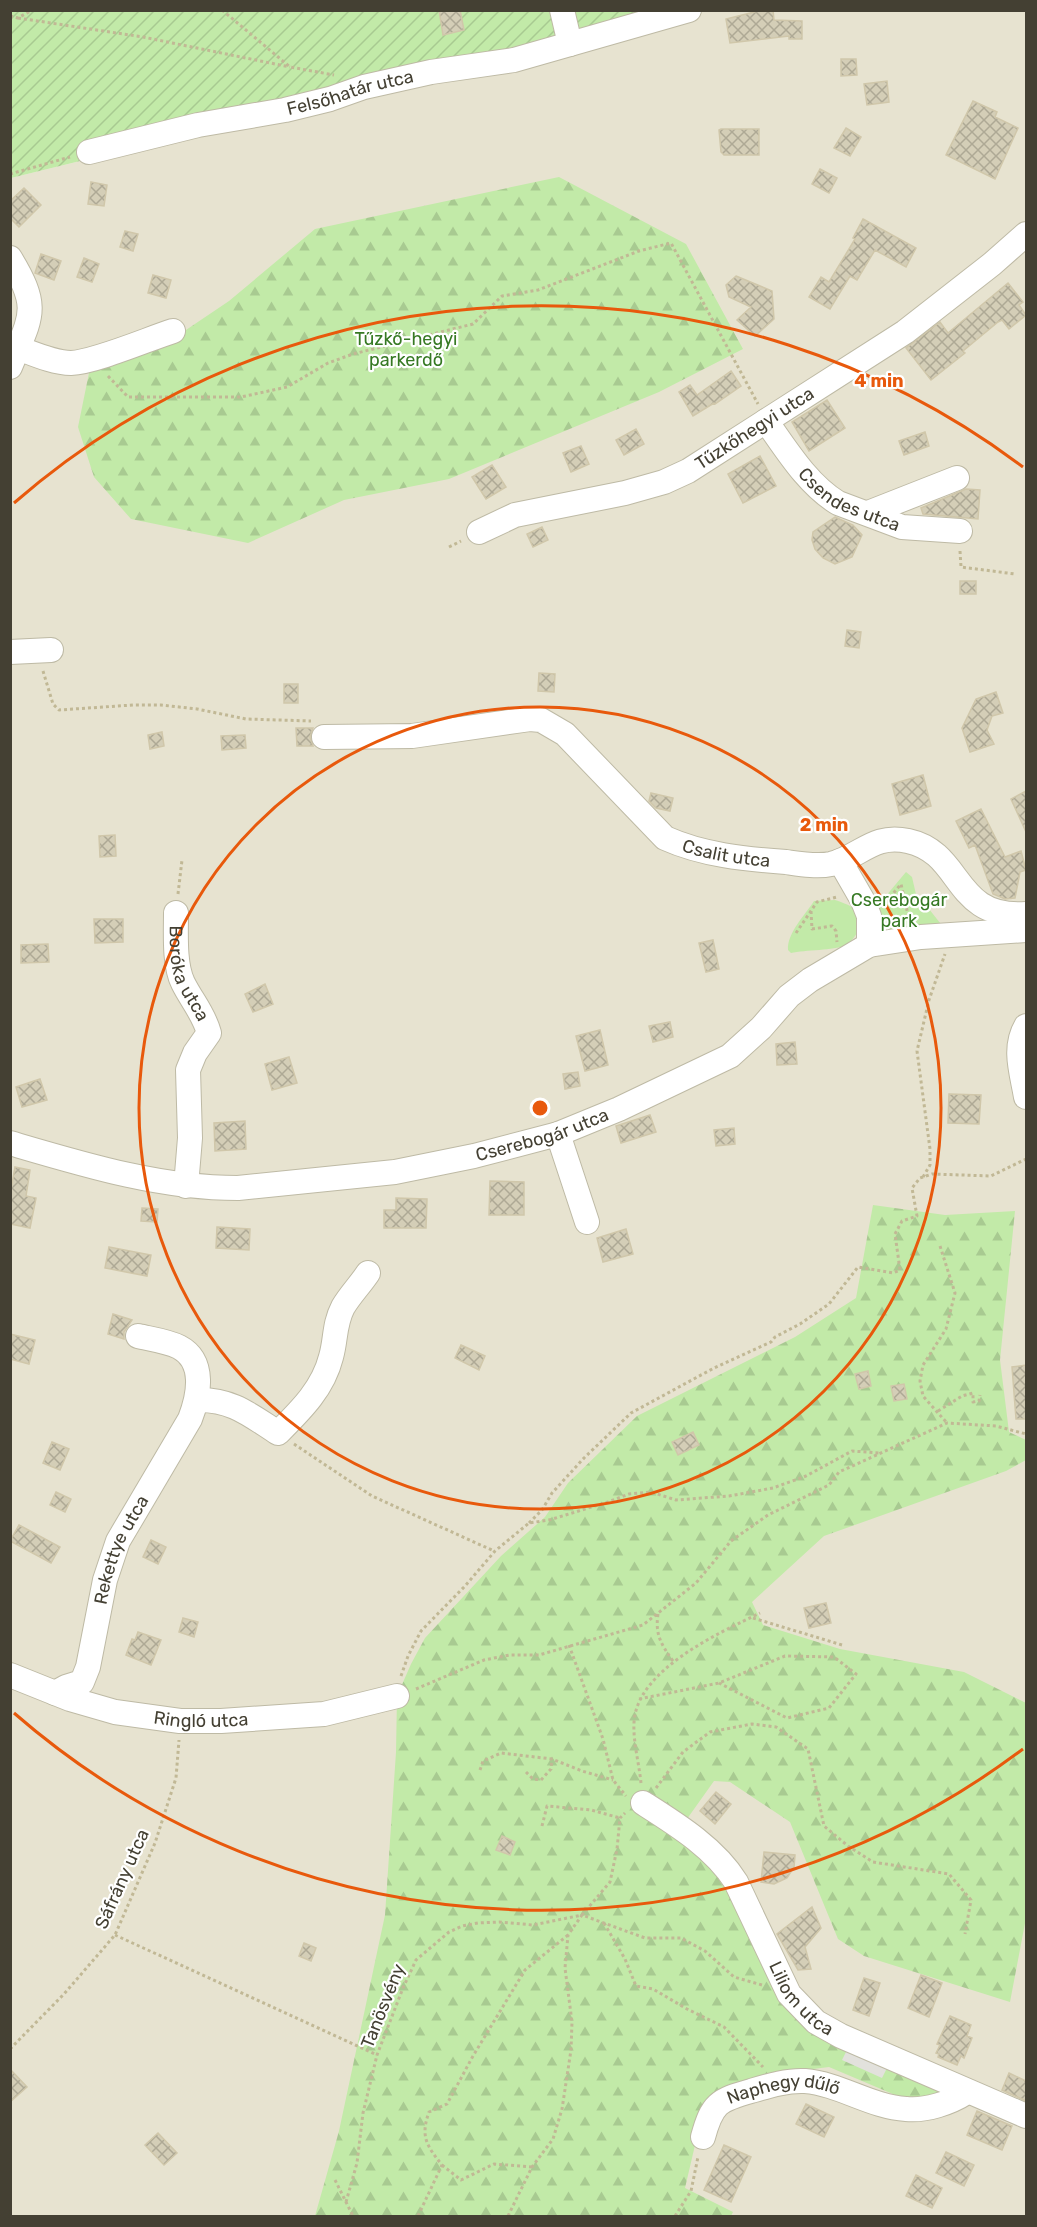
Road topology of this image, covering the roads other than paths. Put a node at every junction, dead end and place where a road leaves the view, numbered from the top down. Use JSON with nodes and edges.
{"nodes":[{"id":1,"x":562,"y":10,"type":"edge"},
{"id":2,"x":689,"y":10,"type":"edge"},
{"id":3,"x":570,"y":44,"type":"junction"},
{"id":4,"x":89,"y":152,"type":"road end"},
{"id":5,"x":1026,"y":234,"type":"edge"},
{"id":6,"x":10,"y":258,"type":"edge"},
{"id":7,"x":173,"y":331,"type":"dead end"},
{"id":8,"x":14,"y":357,"type":"edge"},
{"id":9,"x":766,"y":421,"type":"junction"},
{"id":10,"x":957,"y":478,"type":"dead end"},
{"id":11,"x":868,"y":513,"type":"junction"},
{"id":12,"x":959,"y":531,"type":"road end"},
{"id":13,"x":479,"y":532,"type":"dead end"},
{"id":14,"x":319,"y":729,"type":"road end"},
{"id":15,"x":840,"y":861,"type":"junction"},
{"id":16,"x":176,"y":913,"type":"road end"},
{"id":17,"x":1026,"y":914,"type":"edge"},
{"id":18,"x":1026,"y":930,"type":"edge"},
{"id":19,"x":869,"y":945,"type":"junction"},
{"id":20,"x":1026,"y":1026,"type":"edge"},
{"id":21,"x":1026,"y":1097,"type":"edge"},
{"id":22,"x":558,"y":1134,"type":"junction"},
{"id":23,"x":10,"y":1143,"type":"edge"},
{"id":24,"x":186,"y":1186,"type":"junction"},
{"id":25,"x":587,"y":1222,"type":"dead end"},
{"id":26,"x":368,"y":1273,"type":"dead end"},
{"id":27,"x":138,"y":1336,"type":"dead end"},
{"id":28,"x":198,"y":1391,"type":"junction"},
{"id":29,"x":10,"y":1675,"type":"edge"},
{"id":30,"x":55,"y":1693,"type":"junction"},
{"id":31,"x":397,"y":1696,"type":"road end"},
{"id":32,"x":643,"y":1803,"type":"road end"},
{"id":33,"x":967,"y":2092,"type":"junction"},
{"id":34,"x":1026,"y":2116,"type":"edge"},
{"id":35,"x":703,"y":2137,"type":"road end"}],
"edges":[{"from":1,"to":3,"type":"street"},
{"from":2,"to":3,"type":"street","name":"Felsőhatár utca"},
{"from":3,"to":4,"type":"street","name":"Felsőhatár utca"},
{"from":5,"to":9,"type":"street","name":"Tűzkőhegyi utca"},
{"from":6,"to":8,"type":"street"},
{"from":7,"to":8,"type":"street"},
{"from":9,"to":11,"type":"street","name":"Csendes utca"},
{"from":9,"to":13,"type":"street","name":"Tűzkőhegyi utca"},
{"from":10,"to":11,"type":"street"},
{"from":11,"to":12,"type":"street","name":"Csendes utca"},
{"from":14,"to":15,"type":"street","name":"Csalit utca"},
{"from":15,"to":17,"type":"street","name":"Csalit utca"},
{"from":15,"to":19,"type":"street"},
{"from":16,"to":24,"type":"street","name":"Boróka utca"},
{"from":18,"to":19,"type":"street","name":"Cserebogár utca"},
{"from":19,"to":22,"type":"street","name":"Cserebogár utca"},
{"from":20,"to":21,"type":"street"},
{"from":22,"to":24,"type":"street","name":"Cserebogár utca"},
{"from":22,"to":25,"type":"street"},
{"from":23,"to":24,"type":"street","name":"Cserebogár utca"},
{"from":26,"to":28,"type":"street"},
{"from":27,"to":28,"type":"street"},
{"from":28,"to":30,"type":"street","name":"Rekettye utca"},
{"from":29,"to":30,"type":"street","name":"Ringló utca"},
{"from":30,"to":31,"type":"street","name":"Ringló utca"},
{"from":32,"to":33,"type":"street","name":"Liliom utca"},
{"from":33,"to":34,"type":"street","name":"Liliom utca"},
{"from":33,"to":35,"type":"street","name":"Naphegy dűlő"}]}
